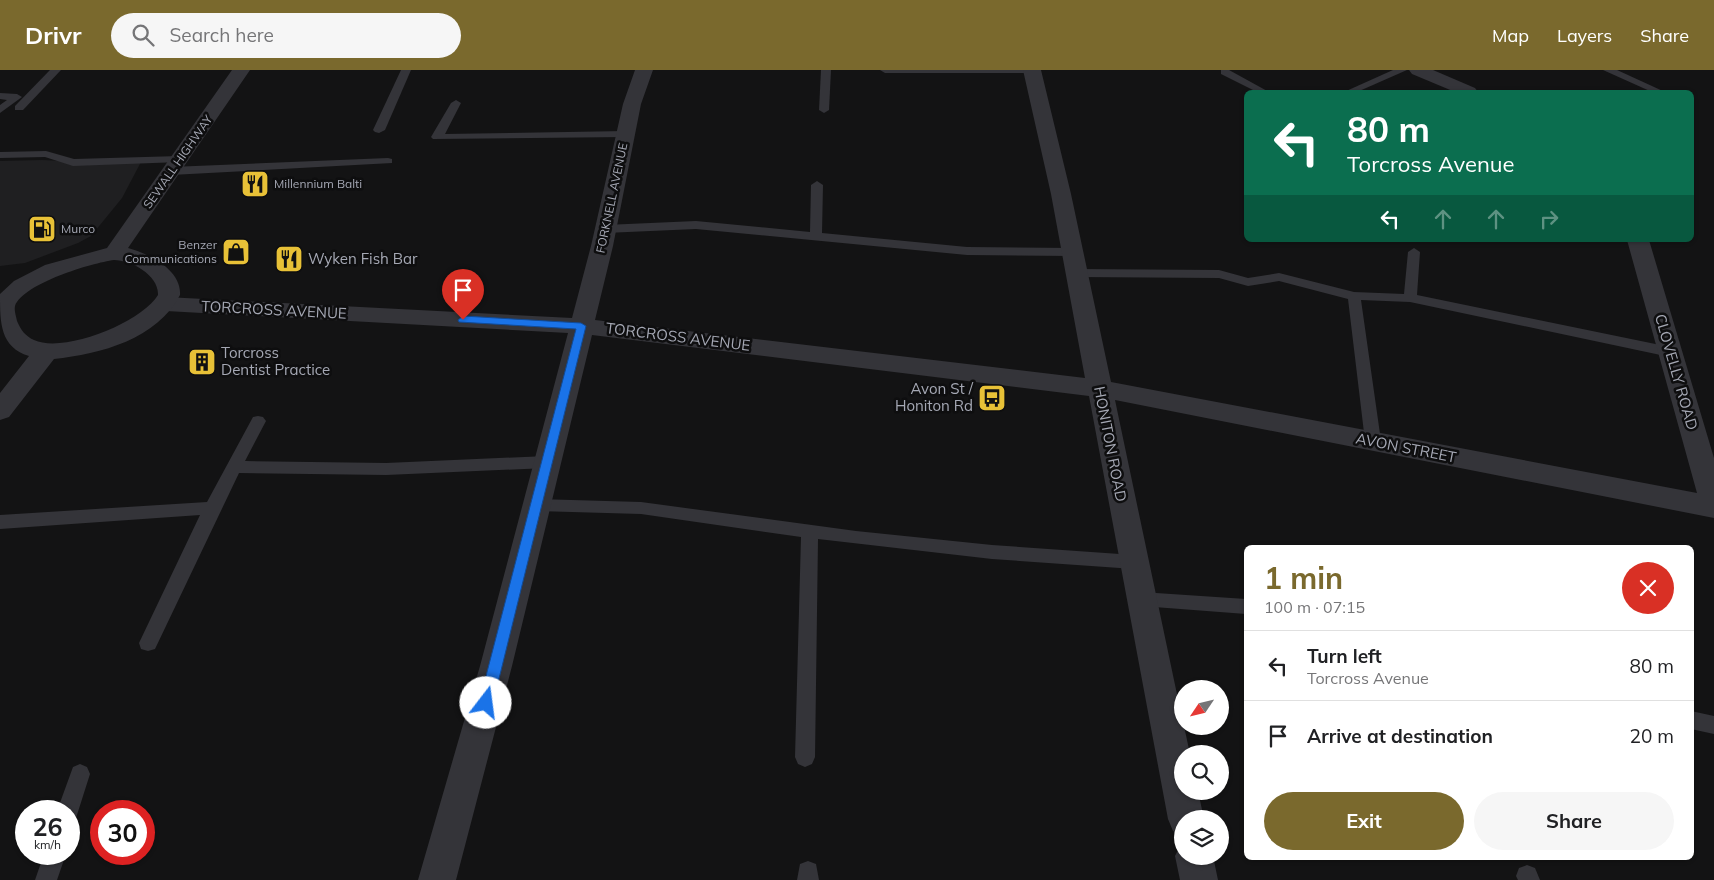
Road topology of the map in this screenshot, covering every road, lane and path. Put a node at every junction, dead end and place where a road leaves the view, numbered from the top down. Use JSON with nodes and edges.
{"nodes":[{"id":1,"x":56,"y":70,"type":"edge"},
{"id":2,"x":241,"y":70,"type":"edge"},
{"id":3,"x":406,"y":70,"type":"edge"},
{"id":4,"x":644,"y":70,"type":"edge"},
{"id":5,"x":826,"y":70,"type":"edge"},
{"id":6,"x":885,"y":70,"type":"edge"},
{"id":7,"x":1032,"y":70,"type":"edge"},
{"id":8,"x":1402,"y":70,"type":"edge"},
{"id":9,"x":1418,"y":70,"type":"edge"},
{"id":10,"x":1608,"y":70,"type":"edge"},
{"id":11,"x":1225,"y":72,"type":"dead end"},
{"id":12,"x":1260,"y":90,"type":"edge"},
{"id":13,"x":1355,"y":90,"type":"edge"},
{"id":14,"x":1464,"y":90,"type":"edge"},
{"id":15,"x":1655,"y":90,"type":"edge"},
{"id":16,"x":0,"y":96,"type":"edge"},
{"id":17,"x":456,"y":103,"type":"dead end"},
{"id":18,"x":19,"y":108,"type":"dead end"},
{"id":19,"x":0,"y":110,"type":"edge"},
{"id":20,"x":824,"y":110,"type":"dead end"},
{"id":21,"x":379,"y":130,"type":"dead end"},
{"id":22,"x":626,"y":134,"type":"junction"},
{"id":23,"x":0,"y":155,"type":"edge"},
{"id":24,"x":388,"y":161,"type":"dead end"},
{"id":25,"x":175,"y":165,"type":"junction"},
{"id":26,"x":817,"y":186,"type":"dead end"},
{"id":27,"x":605,"y":229,"type":"junction"},
{"id":28,"x":816,"y":236,"type":"junction"},
{"id":29,"x":1639,"y":242,"type":"edge"},
{"id":30,"x":1414,"y":252,"type":"dead end"},
{"id":31,"x":114,"y":253,"type":"junction"},
{"id":32,"x":1074,"y":262,"type":"junction"},
{"id":33,"x":7,"y":291,"type":"edge"},
{"id":34,"x":1354,"y":296,"type":"junction"},
{"id":35,"x":1410,"y":298,"type":"junction"},
{"id":36,"x":166,"y":304,"type":"junction"},
{"id":37,"x":581,"y":326,"type":"junction"},
{"id":38,"x":46,"y":352,"type":"junction"},
{"id":39,"x":1670,"y":352,"type":"junction"},
{"id":40,"x":1098,"y":388,"type":"junction"},
{"id":41,"x":2,"y":406,"type":"edge"},
{"id":42,"x":258,"y":421,"type":"dead end"},
{"id":43,"x":1373,"y":441,"type":"junction"},
{"id":44,"x":547,"y":462,"type":"junction"},
{"id":45,"x":233,"y":467,"type":"junction"},
{"id":46,"x":536,"y":505,"type":"junction"},
{"id":47,"x":1714,"y":506,"type":"edge"},
{"id":48,"x":212,"y":508,"type":"junction"},
{"id":49,"x":0,"y":522,"type":"edge"},
{"id":50,"x":810,"y":531,"type":"junction"},
{"id":51,"x":1134,"y":562,"type":"junction"},
{"id":52,"x":1141,"y":599,"type":"junction"},
{"id":53,"x":1244,"y":607,"type":"edge"},
{"id":54,"x":148,"y":642,"type":"dead end"},
{"id":55,"x":1694,"y":721,"type":"edge"},
{"id":56,"x":1714,"y":726,"type":"edge"},
{"id":57,"x":805,"y":757,"type":"dead end"},
{"id":58,"x":80,"y":774,"type":"dead end"},
{"id":59,"x":72,"y":800,"type":"edge"},
{"id":60,"x":1184,"y":810,"type":"edge"},
{"id":61,"x":51,"y":865,"type":"edge"},
{"id":62,"x":1196,"y":865,"type":"edge"},
{"id":63,"x":46,"y":880,"type":"edge"},
{"id":64,"x":437,"y":880,"type":"edge"},
{"id":65,"x":1198,"y":880,"type":"edge"}],
"edges":[{"from":1,"to":18,"type":"lane"},
{"from":2,"to":25,"type":"street","name":"SEWALL HIGHWAY"},
{"from":3,"to":21,"type":"lane"},
{"from":4,"to":22,"type":"street","name":"FORKNELL AVENUE"},
{"from":5,"to":20,"type":"lane"},
{"from":6,"to":7,"type":"lane"},
{"from":7,"to":32,"type":"street","name":"HONITON ROAD"},
{"from":8,"to":13,"type":"lane"},
{"from":9,"to":14,"type":"street"},
{"from":10,"to":15,"type":"lane"},
{"from":11,"to":12,"type":"lane"},
{"from":16,"to":19,"type":"lane"},
{"from":17,"to":22,"type":"lane"},
{"from":22,"to":27,"type":"street","name":"FORKNELL AVENUE"},
{"from":23,"to":25,"type":"lane"},
{"from":24,"to":25,"type":"lane"},
{"from":25,"to":31,"type":"street","name":"SEWALL HIGHWAY"},
{"from":26,"to":28,"type":"lane"},
{"from":27,"to":28,"type":"lane"},
{"from":27,"to":37,"type":"street","name":"FORKNELL AVENUE"},
{"from":28,"to":32,"type":"lane"},
{"from":29,"to":39,"type":"street","name":"CLOVELLY ROAD"},
{"from":30,"to":35,"type":"lane"},
{"from":31,"to":33,"type":"street"},
{"from":31,"to":36,"type":"street"},
{"from":32,"to":34,"type":"lane"},
{"from":32,"to":40,"type":"street","name":"HONITON ROAD"},
{"from":33,"to":38,"type":"street"},
{"from":34,"to":35,"type":"lane"},
{"from":34,"to":43,"type":"lane"},
{"from":35,"to":39,"type":"lane"},
{"from":36,"to":37,"type":"street","name":"TORCROSS AVENUE"},
{"from":36,"to":38,"type":"street"},
{"from":37,"to":40,"type":"street","name":"TORCROSS AVENUE"},
{"from":37,"to":44,"type":"street","name":"FORKNELL AVENUE"},
{"from":38,"to":41,"type":"street"},
{"from":39,"to":47,"type":"street","name":"CLOVELLY ROAD"},
{"from":40,"to":43,"type":"street","name":"AVON STREET"},
{"from":40,"to":51,"type":"street","name":"HONITON ROAD"},
{"from":42,"to":45,"type":"lane"},
{"from":43,"to":47,"type":"street","name":"AVON STREET"},
{"from":44,"to":45,"type":"lane"},
{"from":44,"to":46,"type":"street","name":"FORKNELL AVENUE"},
{"from":45,"to":48,"type":"lane"},
{"from":46,"to":50,"type":"lane"},
{"from":46,"to":64,"type":"street","name":"FORKNELL AVENUE"},
{"from":48,"to":49,"type":"lane"},
{"from":48,"to":54,"type":"lane"},
{"from":50,"to":51,"type":"lane"},
{"from":50,"to":57,"type":"lane"},
{"from":51,"to":52,"type":"street","name":"HONITON ROAD"},
{"from":52,"to":53,"type":"lane"},
{"from":52,"to":60,"type":"street","name":"HONITON ROAD"},
{"from":55,"to":56,"type":"lane"},
{"from":58,"to":59,"type":"lane"},
{"from":61,"to":63,"type":"lane"},
{"from":62,"to":65,"type":"street"}]}
